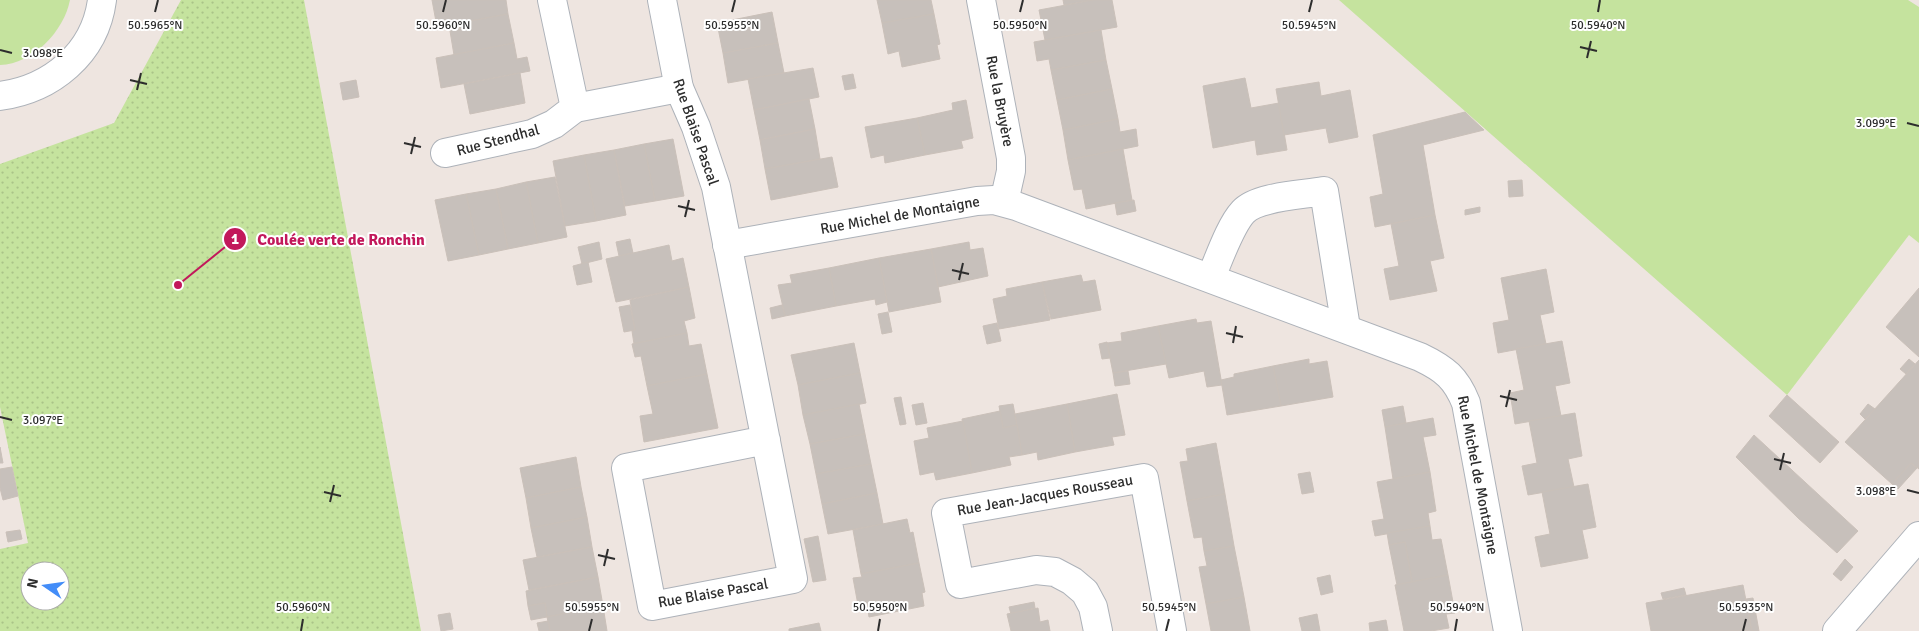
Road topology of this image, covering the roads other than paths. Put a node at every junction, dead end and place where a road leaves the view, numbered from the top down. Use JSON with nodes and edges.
{"nodes":[{"id":1,"x":552,"y":0,"type":"edge"},
{"id":2,"x":662,"y":0,"type":"edge"},
{"id":3,"x":981,"y":0,"type":"edge"},
{"id":4,"x":102,"y":2,"type":"edge"},
{"id":5,"x":679,"y":88,"type":"junction"},
{"id":6,"x":0,"y":96,"type":"edge"},
{"id":7,"x":575,"y":108,"type":"junction"},
{"id":8,"x":445,"y":154,"type":"dead end"},
{"id":9,"x":1004,"y":202,"type":"junction"},
{"id":10,"x":727,"y":245,"type":"junction"},
{"id":11,"x":1211,"y":277,"type":"junction"},
{"id":12,"x":1346,"y":328,"type":"junction"},
{"id":13,"x":766,"y":440,"type":"junction"},
{"id":14,"x":1919,"y":536,"type":"edge"},
{"id":15,"x":1098,"y":631,"type":"edge"},
{"id":16,"x":1172,"y":631,"type":"edge"},
{"id":17,"x":1508,"y":631,"type":"edge"},
{"id":18,"x":1837,"y":631,"type":"edge"}],
"edges":[{"from":1,"to":7,"type":"street"},
{"from":2,"to":5,"type":"street","name":"Rue Blaise Pascal"},
{"from":3,"to":9,"type":"street","name":"Rue la Bruyère"},
{"from":4,"to":6,"type":"street"},
{"from":5,"to":7,"type":"street","name":"Rue Stendhal"},
{"from":5,"to":10,"type":"street","name":"Rue Blaise Pascal"},
{"from":7,"to":8,"type":"street","name":"Rue Stendhal"},
{"from":9,"to":10,"type":"street","name":"Rue Michel de Montaigne"},
{"from":9,"to":11,"type":"street","name":"Rue Michel de Montaigne"},
{"from":10,"to":13,"type":"street","name":"Rue Blaise Pascal"},
{"from":11,"to":12,"type":"street","name":"Rue Michel de Montaigne"},
{"from":11,"to":12,"type":"street"},
{"from":12,"to":17,"type":"street","name":"Rue Michel de Montaigne"},
{"from":13,"to":13,"type":"street","name":"Rue Blaise Pascal"},
{"from":14,"to":18,"type":"street"},
{"from":15,"to":16,"type":"street","name":"Rue Jean-Jacques Rousseau"}]}
